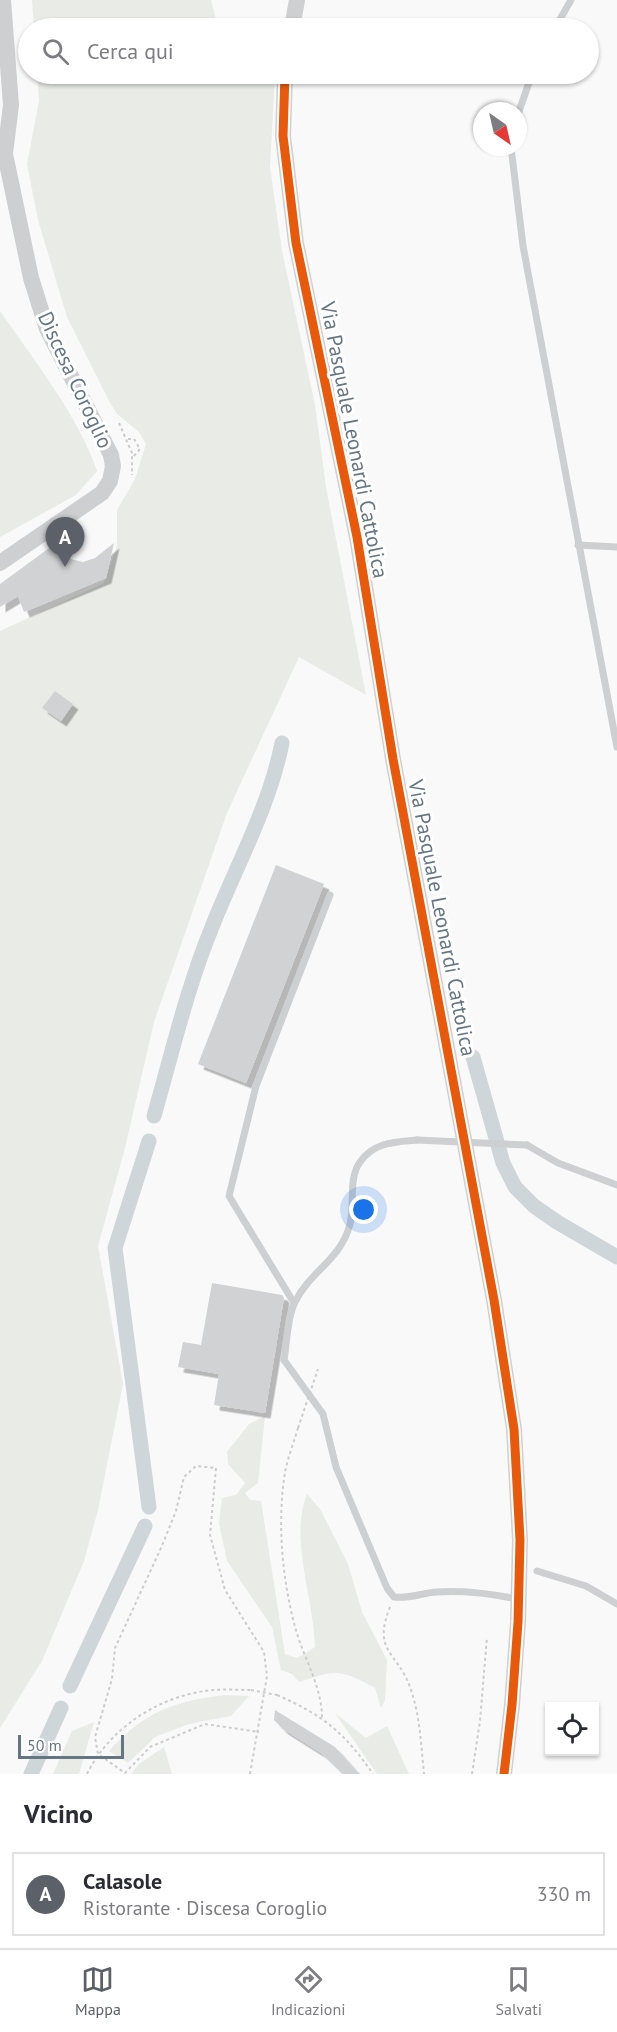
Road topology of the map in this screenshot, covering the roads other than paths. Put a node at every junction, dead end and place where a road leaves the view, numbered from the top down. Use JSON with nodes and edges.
{"nodes":[{"id":1,"x":3,"y":0,"type":"edge"},
{"id":2,"x":297,"y":0,"type":"edge"},
{"id":3,"x":571,"y":0,"type":"edge"},
{"id":4,"x":294,"y":18,"type":"edge"},
{"id":5,"x":561,"y":18,"type":"edge"},
{"id":6,"x":285,"y":84,"type":"edge"},
{"id":7,"x":528,"y":84,"type":"edge"},
{"id":8,"x":522,"y":102,"type":"edge"},
{"id":9,"x":512,"y":156,"type":"edge"},
{"id":10,"x":578,"y":545,"type":"junction"},
{"id":11,"x":617,"y":548,"type":"edge"},
{"id":12,"x":0,"y":563,"type":"edge"},
{"id":13,"x":617,"y":747,"type":"edge"},
{"id":14,"x":330,"y":895,"type":"dead end"},
{"id":15,"x":617,"y":1185,"type":"edge"},
{"id":16,"x":294,"y":1303,"type":"junction"},
{"id":17,"x":537,"y":1572,"type":"dead end"},
{"id":18,"x":518,"y":1599,"type":"junction"},
{"id":19,"x":617,"y":1604,"type":"edge"},
{"id":20,"x":504,"y":1774,"type":"edge"}],
"edges":[{"from":1,"to":12,"type":"street","name":"Discesa Coroglio"},
{"from":2,"to":4,"type":"street"},
{"from":3,"to":5,"type":"lane"},
{"from":6,"to":18,"type":"street","name":"Via Pasquale Leonardi Cattolica"},
{"from":7,"to":8,"type":"lane"},
{"from":9,"to":10,"type":"lane"},
{"from":10,"to":11,"type":"lane"},
{"from":10,"to":13,"type":"lane"},
{"from":14,"to":16,"type":"lane"},
{"from":15,"to":16,"type":"lane","bridge":true},
{"from":16,"to":18,"type":"lane"},
{"from":17,"to":19,"type":"lane"},
{"from":18,"to":20,"type":"street","name":"Via Pasquale Leonardi Cattolica"}]}
